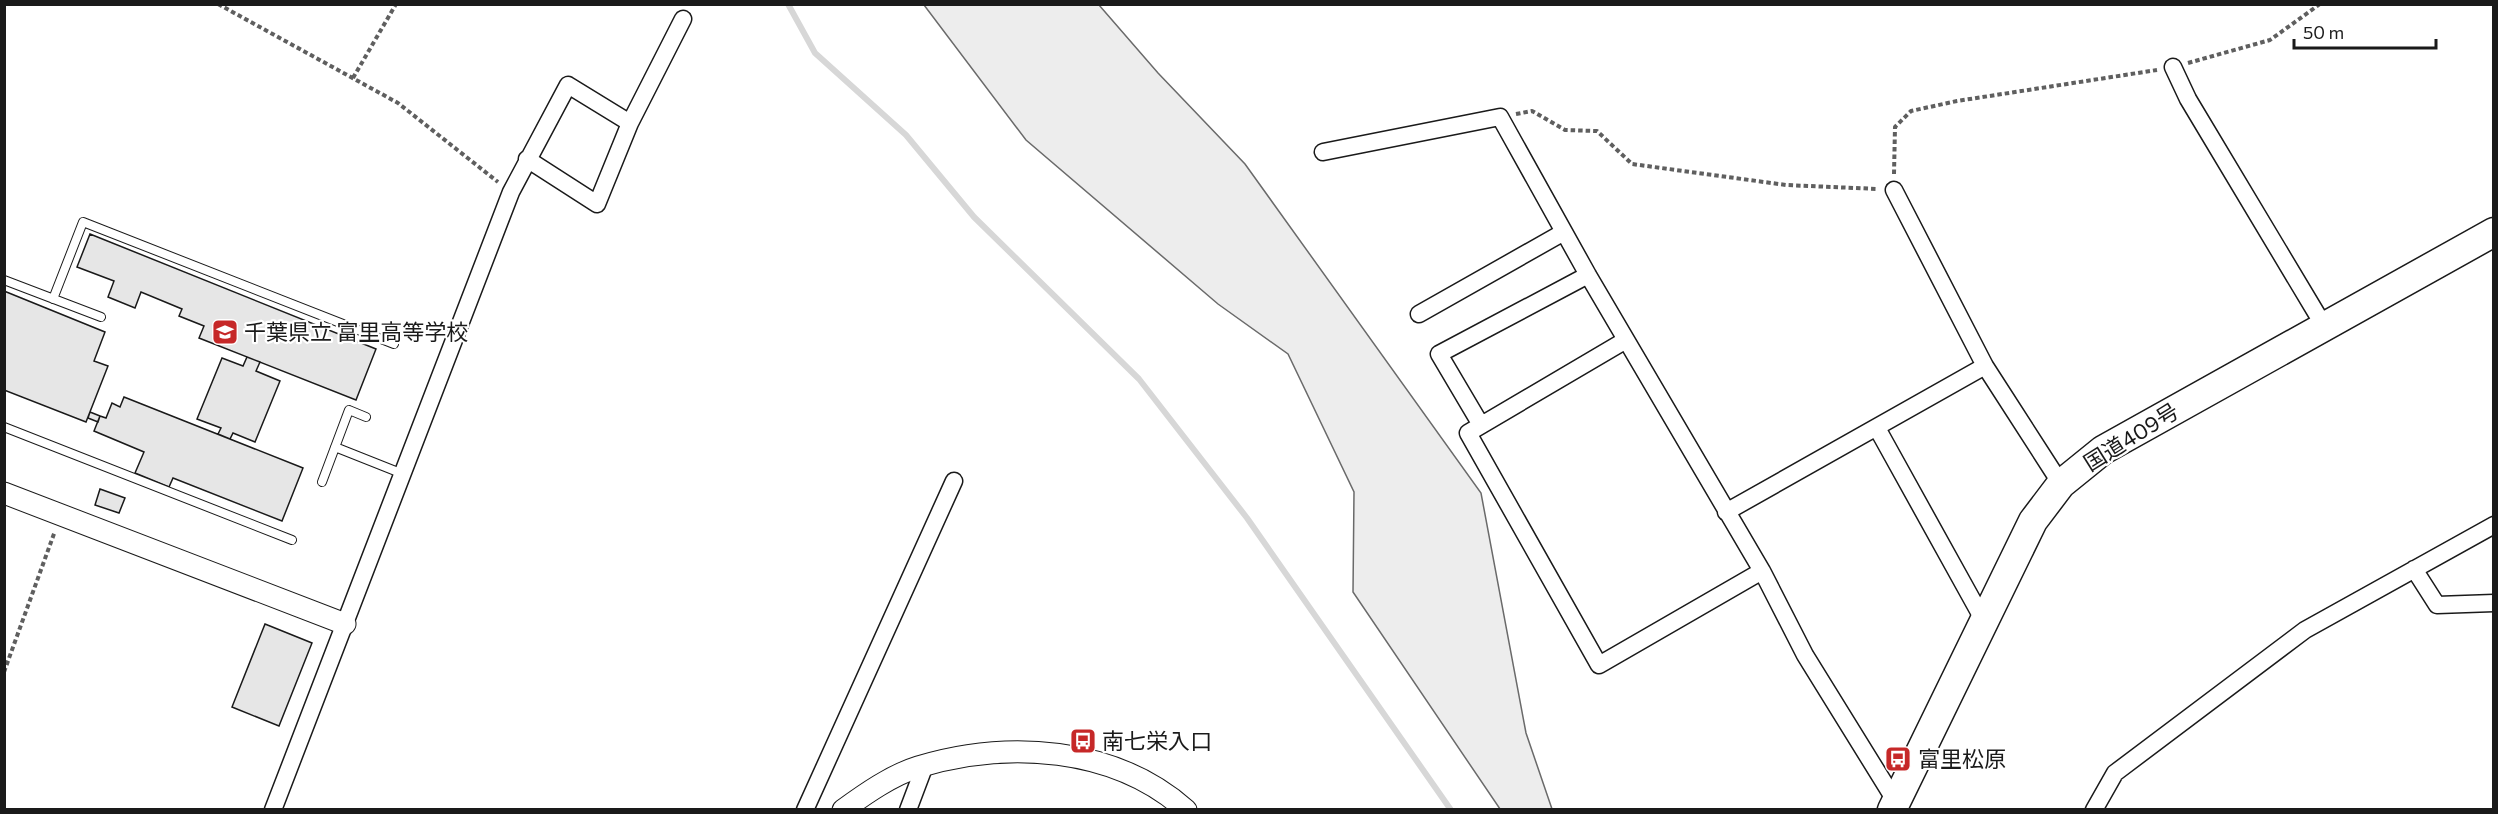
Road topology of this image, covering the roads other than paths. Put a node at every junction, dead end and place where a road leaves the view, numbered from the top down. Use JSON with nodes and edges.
{"nodes":[{"id":1,"x":683,"y":19,"type":"dead end"},
{"id":2,"x":2173,"y":67,"type":"road end"},
{"id":3,"x":630,"y":123,"type":"junction"},
{"id":4,"x":1323,"y":152,"type":"dead end"},
{"id":5,"x":527,"y":159,"type":"junction"},
{"id":6,"x":1894,"y":190,"type":"road end"},
{"id":7,"x":1564,"y":232,"type":"junction"},
{"id":8,"x":2493,"y":232,"type":"edge"},
{"id":9,"x":1588,"y":275,"type":"junction"},
{"id":10,"x":4,"y":280,"type":"edge"},
{"id":11,"x":54,"y":299,"type":"junction"},
{"id":12,"x":1419,"y":314,"type":"dead end"},
{"id":13,"x":101,"y":317,"type":"dead end"},
{"id":14,"x":2324,"y":326,"type":"junction"},
{"id":15,"x":1626,"y":340,"type":"junction"},
{"id":16,"x":394,"y":344,"type":"dead end"},
{"id":17,"x":1985,"y":366,"type":"junction"},
{"id":18,"x":366,"y":417,"type":"dead end"},
{"id":19,"x":1481,"y":425,"type":"junction"},
{"id":20,"x":4,"y":427,"type":"edge"},
{"id":21,"x":1877,"y":428,"type":"junction"},
{"id":22,"x":335,"y":447,"type":"junction"},
{"id":23,"x":404,"y":474,"type":"junction"},
{"id":24,"x":954,"y":481,"type":"dead end"},
{"id":25,"x":321,"y":482,"type":"dead end"},
{"id":26,"x":2061,"y":484,"type":"junction"},
{"id":27,"x":4,"y":493,"type":"edge"},
{"id":28,"x":1726,"y":512,"type":"junction"},
{"id":29,"x":2493,"y":525,"type":"edge"},
{"id":30,"x":292,"y":540,"type":"dead end"},
{"id":31,"x":2414,"y":569,"type":"junction"},
{"id":32,"x":1762,"y":571,"type":"junction"},
{"id":33,"x":2493,"y":603,"type":"edge"},
{"id":34,"x":1984,"y":621,"type":"junction"},
{"id":35,"x":345,"y":624,"type":"junction"},
{"id":36,"x":926,"y":765,"type":"junction"},
{"id":37,"x":1894,"y":806,"type":"edge"},
{"id":38,"x":273,"y":810,"type":"edge"},
{"id":39,"x":806,"y":810,"type":"edge"},
{"id":40,"x":843,"y":810,"type":"edge"},
{"id":41,"x":908,"y":810,"type":"edge"},
{"id":42,"x":1186,"y":810,"type":"edge"},
{"id":43,"x":2094,"y":810,"type":"edge"}],
"edges":[{"from":1,"to":3,"type":"street"},
{"from":2,"to":14,"type":"street"},
{"from":3,"to":5,"type":"street"},
{"from":3,"to":5,"type":"street"},
{"from":4,"to":7,"type":"street"},
{"from":5,"to":23,"type":"street"},
{"from":6,"to":17,"type":"street"},
{"from":7,"to":9,"type":"street"},
{"from":7,"to":12,"type":"street"},
{"from":8,"to":14,"type":"highway","name":"国道409号"},
{"from":9,"to":15,"type":"street"},
{"from":9,"to":19,"type":"street"},
{"from":10,"to":11,"type":"lane"},
{"from":11,"to":13,"type":"lane"},
{"from":11,"to":16,"type":"lane"},
{"from":14,"to":26,"type":"highway","name":"国道409号"},
{"from":15,"to":19,"type":"street"},
{"from":15,"to":28,"type":"street"},
{"from":17,"to":21,"type":"street"},
{"from":17,"to":26,"type":"street"},
{"from":18,"to":22,"type":"lane"},
{"from":19,"to":32,"type":"street"},
{"from":20,"to":30,"type":"lane"},
{"from":21,"to":28,"type":"street"},
{"from":21,"to":34,"type":"street"},
{"from":22,"to":23,"type":"lane"},
{"from":22,"to":25,"type":"lane"},
{"from":23,"to":35,"type":"street"},
{"from":24,"to":39,"type":"street"},
{"from":26,"to":34,"type":"highway","name":"国道409号"},
{"from":27,"to":35,"type":"street"},
{"from":28,"to":32,"type":"street"},
{"from":29,"to":31,"type":"street"},
{"from":31,"to":33,"type":"street"},
{"from":31,"to":43,"type":"street"},
{"from":32,"to":37,"type":"street"},
{"from":34,"to":37,"type":"highway","name":"国道409号"},
{"from":35,"to":38,"type":"street"},
{"from":36,"to":40,"type":"street"},
{"from":36,"to":41,"type":"street"},
{"from":36,"to":42,"type":"street"}]}
